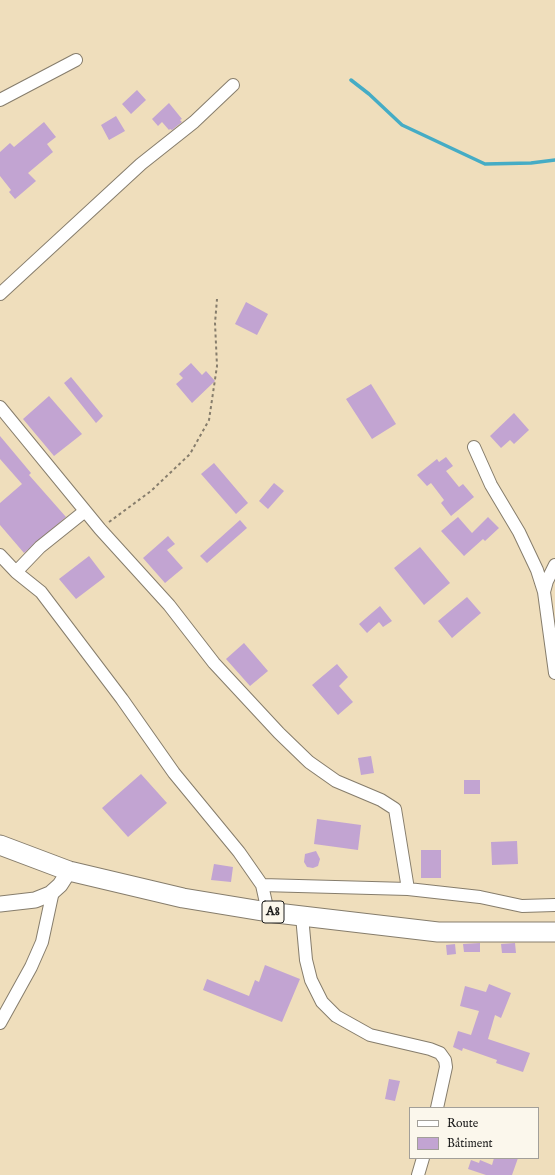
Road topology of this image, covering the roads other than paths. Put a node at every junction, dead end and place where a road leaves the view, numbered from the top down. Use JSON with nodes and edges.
{"nodes":[{"id":1,"x":76,"y":60,"type":"dead end"},
{"id":2,"x":233,"y":85,"type":"dead end"},
{"id":3,"x":0,"y":100,"type":"edge"},
{"id":4,"x":0,"y":294,"type":"edge"},
{"id":5,"x":0,"y":407,"type":"edge"},
{"id":6,"x":474,"y":447,"type":"dead end"},
{"id":7,"x":85,"y":511,"type":"junction"},
{"id":8,"x":0,"y":555,"type":"edge"},
{"id":9,"x":555,"y":565,"type":"edge"},
{"id":10,"x":16,"y":572,"type":"junction"},
{"id":11,"x":544,"y":592,"type":"junction"},
{"id":12,"x":555,"y":672,"type":"edge"},
{"id":13,"x":0,"y":845,"type":"edge"},
{"id":14,"x":69,"y":871,"type":"junction"},
{"id":15,"x":262,"y":885,"type":"junction"},
{"id":16,"x":408,"y":889,"type":"junction"},
{"id":17,"x":53,"y":891,"type":"junction"},
{"id":18,"x":0,"y":904,"type":"edge"},
{"id":19,"x":555,"y":905,"type":"edge"},
{"id":20,"x":268,"y":912,"type":"junction"},
{"id":21,"x":302,"y":916,"type":"junction"},
{"id":22,"x":555,"y":932,"type":"edge"},
{"id":23,"x":0,"y":1023,"type":"edge"},
{"id":24,"x":437,"y":1107,"type":"edge"},
{"id":25,"x":423,"y":1159,"type":"edge"},
{"id":26,"x":418,"y":1175,"type":"edge"}],
"edges":[{"from":1,"to":3,"type":"street"},
{"from":2,"to":4,"type":"street"},
{"from":5,"to":7,"type":"street"},
{"from":6,"to":11,"type":"street"},
{"from":7,"to":10,"type":"street"},
{"from":7,"to":16,"type":"street"},
{"from":8,"to":10,"type":"street"},
{"from":9,"to":11,"type":"street"},
{"from":10,"to":15,"type":"street"},
{"from":11,"to":12,"type":"street"},
{"from":13,"to":14,"type":"main road","number":"A8"},
{"from":14,"to":17,"type":"street"},
{"from":14,"to":20,"type":"main road","number":"A8"},
{"from":15,"to":16,"type":"street"},
{"from":15,"to":20,"type":"street"},
{"from":16,"to":19,"type":"street"},
{"from":17,"to":18,"type":"street"},
{"from":17,"to":23,"type":"street"},
{"from":20,"to":21,"type":"main road","number":"A8"},
{"from":21,"to":22,"type":"main road","number":"A8"},
{"from":21,"to":24,"type":"street"},
{"from":25,"to":26,"type":"street"}]}
